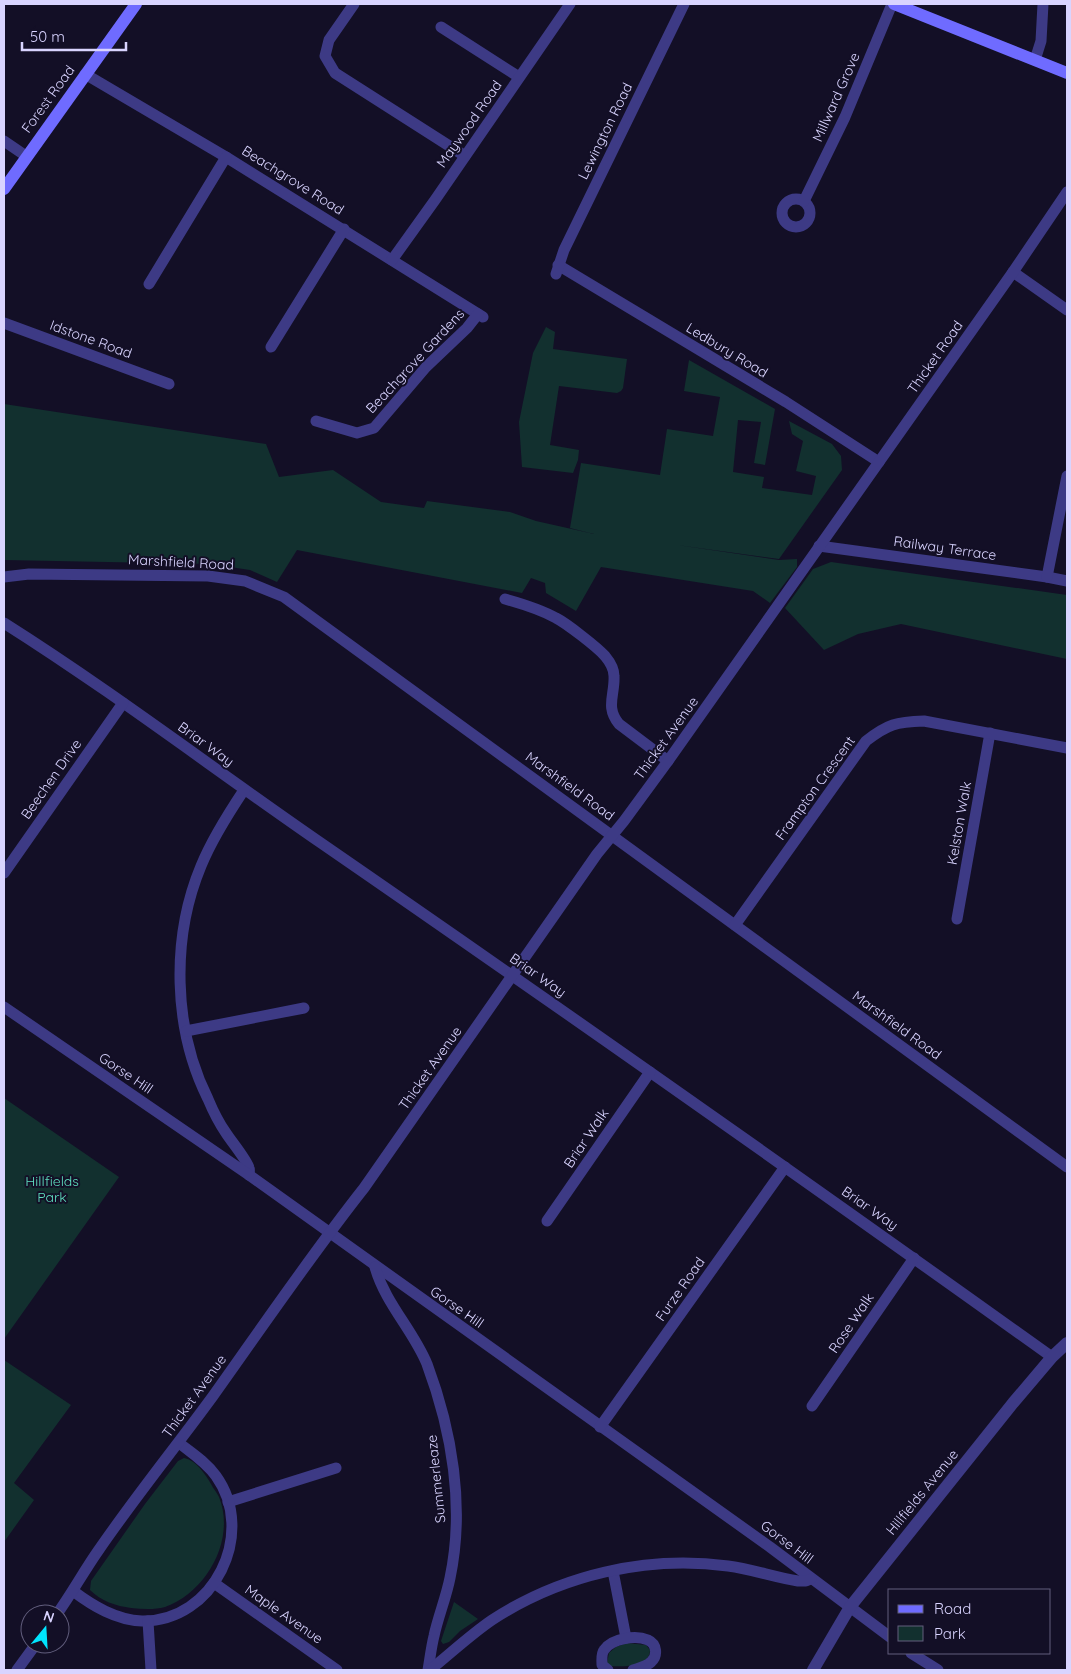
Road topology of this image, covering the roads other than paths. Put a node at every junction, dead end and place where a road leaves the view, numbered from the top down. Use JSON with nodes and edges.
{"nodes":[{"id":1,"x":136,"y":4,"type":"edge"},
{"id":2,"x":354,"y":4,"type":"edge"},
{"id":3,"x":570,"y":4,"type":"edge"},
{"id":4,"x":684,"y":4,"type":"edge"},
{"id":5,"x":893,"y":4,"type":"edge"},
{"id":6,"x":1043,"y":4,"type":"edge"},
{"id":7,"x":441,"y":27,"type":"dead end"},
{"id":8,"x":1035,"y":60,"type":"junction"},
{"id":9,"x":1067,"y":73,"type":"edge"},
{"id":10,"x":85,"y":74,"type":"junction"},
{"id":11,"x":520,"y":77,"type":"junction"},
{"id":12,"x":4,"y":141,"type":"edge"},
{"id":13,"x":26,"y":156,"type":"junction"},
{"id":14,"x":226,"y":156,"type":"junction"},
{"id":15,"x":465,"y":156,"type":"junction"},
{"id":16,"x":4,"y":189,"type":"edge"},
{"id":17,"x":1067,"y":192,"type":"edge"},
{"id":18,"x":804,"y":202,"type":"dead end"},
{"id":19,"x":344,"y":229,"type":"junction"},
{"id":20,"x":392,"y":260,"type":"junction"},
{"id":21,"x":557,"y":269,"type":"joint"},
{"id":22,"x":1013,"y":272,"type":"junction"},
{"id":23,"x":150,"y":284,"type":"dead end"},
{"id":24,"x":1067,"y":310,"type":"edge"},
{"id":25,"x":481,"y":316,"type":"joint"},
{"id":26,"x":4,"y":323,"type":"edge"},
{"id":27,"x":271,"y":347,"type":"dead end"},
{"id":28,"x":169,"y":384,"type":"dead end"},
{"id":29,"x":316,"y":421,"type":"dead end"},
{"id":30,"x":879,"y":462,"type":"junction"},
{"id":31,"x":1067,"y":476,"type":"edge"},
{"id":32,"x":822,"y":542,"type":"junction"},
{"id":33,"x":4,"y":577,"type":"edge"},
{"id":34,"x":1047,"y":577,"type":"junction"},
{"id":35,"x":1067,"y":581,"type":"edge"},
{"id":36,"x":505,"y":599,"type":"dead end"},
{"id":37,"x":4,"y":623,"type":"edge"},
{"id":38,"x":123,"y":703,"type":"junction"},
{"id":39,"x":990,"y":732,"type":"junction"},
{"id":40,"x":1067,"y":748,"type":"edge"},
{"id":41,"x":668,"y":761,"type":"junction"},
{"id":42,"x":244,"y":790,"type":"junction"},
{"id":43,"x":612,"y":835,"type":"junction"},
{"id":44,"x":4,"y":872,"type":"edge"},
{"id":45,"x":957,"y":919,"type":"dead end"},
{"id":46,"x":735,"y":925,"type":"junction"},
{"id":47,"x":513,"y":976,"type":"junction"},
{"id":48,"x":4,"y":1007,"type":"edge"},
{"id":49,"x":304,"y":1008,"type":"dead end"},
{"id":50,"x":186,"y":1031,"type":"junction"},
{"id":51,"x":650,"y":1072,"type":"junction"},
{"id":52,"x":785,"y":1167,"type":"junction"},
{"id":53,"x":1067,"y":1167,"type":"edge"},
{"id":54,"x":249,"y":1175,"type":"junction"},
{"id":55,"x":548,"y":1221,"type":"dead end"},
{"id":56,"x":329,"y":1233,"type":"junction"},
{"id":57,"x":914,"y":1258,"type":"junction"},
{"id":58,"x":375,"y":1267,"type":"junction"},
{"id":59,"x":1066,"y":1347,"type":"edge"},
{"id":60,"x":1052,"y":1357,"type":"junction"},
{"id":61,"x":812,"y":1406,"type":"dead end"},
{"id":62,"x":600,"y":1427,"type":"junction"},
{"id":63,"x":178,"y":1443,"type":"junction"},
{"id":64,"x":336,"y":1468,"type":"dead end"},
{"id":65,"x":228,"y":1502,"type":"junction"},
{"id":66,"x":613,"y":1571,"type":"junction"},
{"id":67,"x":811,"y":1579,"type":"junction"},
{"id":68,"x":214,"y":1583,"type":"junction"},
{"id":69,"x":73,"y":1591,"type":"junction"},
{"id":70,"x":64,"y":1604,"type":"edge"},
{"id":71,"x":850,"y":1606,"type":"junction"},
{"id":72,"x":148,"y":1621,"type":"junction"},
{"id":73,"x":888,"y":1635,"type":"edge"},
{"id":74,"x":626,"y":1638,"type":"junction"},
{"id":75,"x":29,"y":1654,"type":"edge"},
{"id":76,"x":913,"y":1654,"type":"edge"},
{"id":77,"x":17,"y":1670,"type":"edge"},
{"id":78,"x":151,"y":1670,"type":"edge"},
{"id":79,"x":338,"y":1670,"type":"edge"},
{"id":80,"x":429,"y":1670,"type":"edge"},
{"id":81,"x":608,"y":1670,"type":"edge"},
{"id":82,"x":633,"y":1670,"type":"edge"},
{"id":83,"x":813,"y":1670,"type":"edge"},
{"id":84,"x":938,"y":1670,"type":"edge"}],
"edges":[{"from":1,"to":10,"type":"main road","name":"Forest Road"},
{"from":2,"to":15,"type":"street"},
{"from":3,"to":11,"type":"street","name":"Maywood Road"},
{"from":4,"to":21,"type":"street","name":"Lewington Road"},
{"from":5,"to":8,"type":"main road"},
{"from":5,"to":18,"type":"street","name":"Millward Grove"},
{"from":6,"to":8,"type":"street"},
{"from":7,"to":11,"type":"street"},
{"from":8,"to":9,"type":"main road"},
{"from":10,"to":13,"type":"main road","name":"Forest Road"},
{"from":10,"to":14,"type":"street","name":"Beachgrove Road"},
{"from":11,"to":15,"type":"street","name":"Maywood Road"},
{"from":12,"to":13,"type":"street"},
{"from":13,"to":16,"type":"main road","name":"Forest Road"},
{"from":14,"to":19,"type":"street","name":"Beachgrove Road"},
{"from":14,"to":23,"type":"street"},
{"from":15,"to":20,"type":"street","name":"Maywood Road"},
{"from":17,"to":22,"type":"street","name":"Thicket Road"},
{"from":19,"to":20,"type":"street","name":"Beachgrove Road"},
{"from":19,"to":27,"type":"street"},
{"from":20,"to":25,"type":"street","name":"Beachgrove Road"},
{"from":21,"to":30,"type":"street","name":"Ledbury Road"},
{"from":22,"to":24,"type":"street"},
{"from":22,"to":30,"type":"street","name":"Thicket Road"},
{"from":25,"to":29,"type":"street","name":"Beachgrove Gardens"},
{"from":26,"to":28,"type":"street","name":"Idstone Road"},
{"from":30,"to":32,"type":"street","name":"Thicket Road"},
{"from":31,"to":34,"type":"street"},
{"from":32,"to":34,"type":"street","name":"Railway Terrace"},
{"from":32,"to":41,"type":"street","name":"Thicket Avenue"},
{"from":33,"to":43,"type":"street","name":"Marshfield Road"},
{"from":34,"to":35,"type":"street","name":"Railway Terrace"},
{"from":36,"to":41,"type":"street"},
{"from":37,"to":38,"type":"street","name":"Briar Way"},
{"from":38,"to":42,"type":"street","name":"Briar Way"},
{"from":38,"to":44,"type":"street","name":"Beechen Drive"},
{"from":39,"to":40,"type":"street","name":"Frampton Crescent"},
{"from":39,"to":45,"type":"street","name":"Kelston Walk"},
{"from":39,"to":46,"type":"street","name":"Frampton Crescent"},
{"from":41,"to":43,"type":"street","name":"Thicket Avenue"},
{"from":42,"to":47,"type":"street","name":"Briar Way"},
{"from":42,"to":50,"type":"street"},
{"from":43,"to":46,"type":"street","name":"Marshfield Road"},
{"from":43,"to":47,"type":"street","name":"Thicket Avenue"},
{"from":46,"to":53,"type":"street","name":"Marshfield Road"},
{"from":47,"to":51,"type":"street","name":"Briar Way"},
{"from":47,"to":56,"type":"street","name":"Thicket Avenue"},
{"from":48,"to":54,"type":"street","name":"Gorse Hill"},
{"from":49,"to":50,"type":"street"},
{"from":50,"to":54,"type":"street"},
{"from":51,"to":52,"type":"street","name":"Briar Way"},
{"from":51,"to":55,"type":"street","name":"Briar Walk"},
{"from":52,"to":57,"type":"street","name":"Briar Way"},
{"from":52,"to":62,"type":"street","name":"Furze Road"},
{"from":54,"to":56,"type":"street","name":"Gorse Hill"},
{"from":56,"to":58,"type":"street","name":"Gorse Hill"},
{"from":56,"to":63,"type":"street","name":"Thicket Avenue"},
{"from":57,"to":60,"type":"street","name":"Briar Way"},
{"from":57,"to":61,"type":"street","name":"Rose Walk"},
{"from":58,"to":62,"type":"street","name":"Gorse Hill"},
{"from":58,"to":80,"type":"street","name":"Summerleaze"},
{"from":59,"to":60,"type":"street","name":"Hillfields Avenue"},
{"from":60,"to":71,"type":"street","name":"Hillfields Avenue"},
{"from":62,"to":67,"type":"street","name":"Gorse Hill"},
{"from":63,"to":65,"type":"street"},
{"from":63,"to":69,"type":"street","name":"Thicket Avenue"},
{"from":64,"to":65,"type":"street"},
{"from":65,"to":68,"type":"street"},
{"from":66,"to":67,"type":"street"},
{"from":66,"to":74,"type":"street"},
{"from":66,"to":80,"type":"street"},
{"from":67,"to":71,"type":"street","name":"Gorse Hill"},
{"from":68,"to":72,"type":"street"},
{"from":68,"to":79,"type":"street","name":"Maple Avenue"},
{"from":69,"to":70,"type":"street","name":"Thicket Avenue"},
{"from":69,"to":72,"type":"street"},
{"from":71,"to":73,"type":"street","name":"Gorse Hill"},
{"from":71,"to":83,"type":"street","name":"Hillfields Avenue"},
{"from":72,"to":78,"type":"street"},
{"from":74,"to":81,"type":"street"},
{"from":74,"to":82,"type":"street"},
{"from":75,"to":77,"type":"street"},
{"from":76,"to":84,"type":"street"}]}
